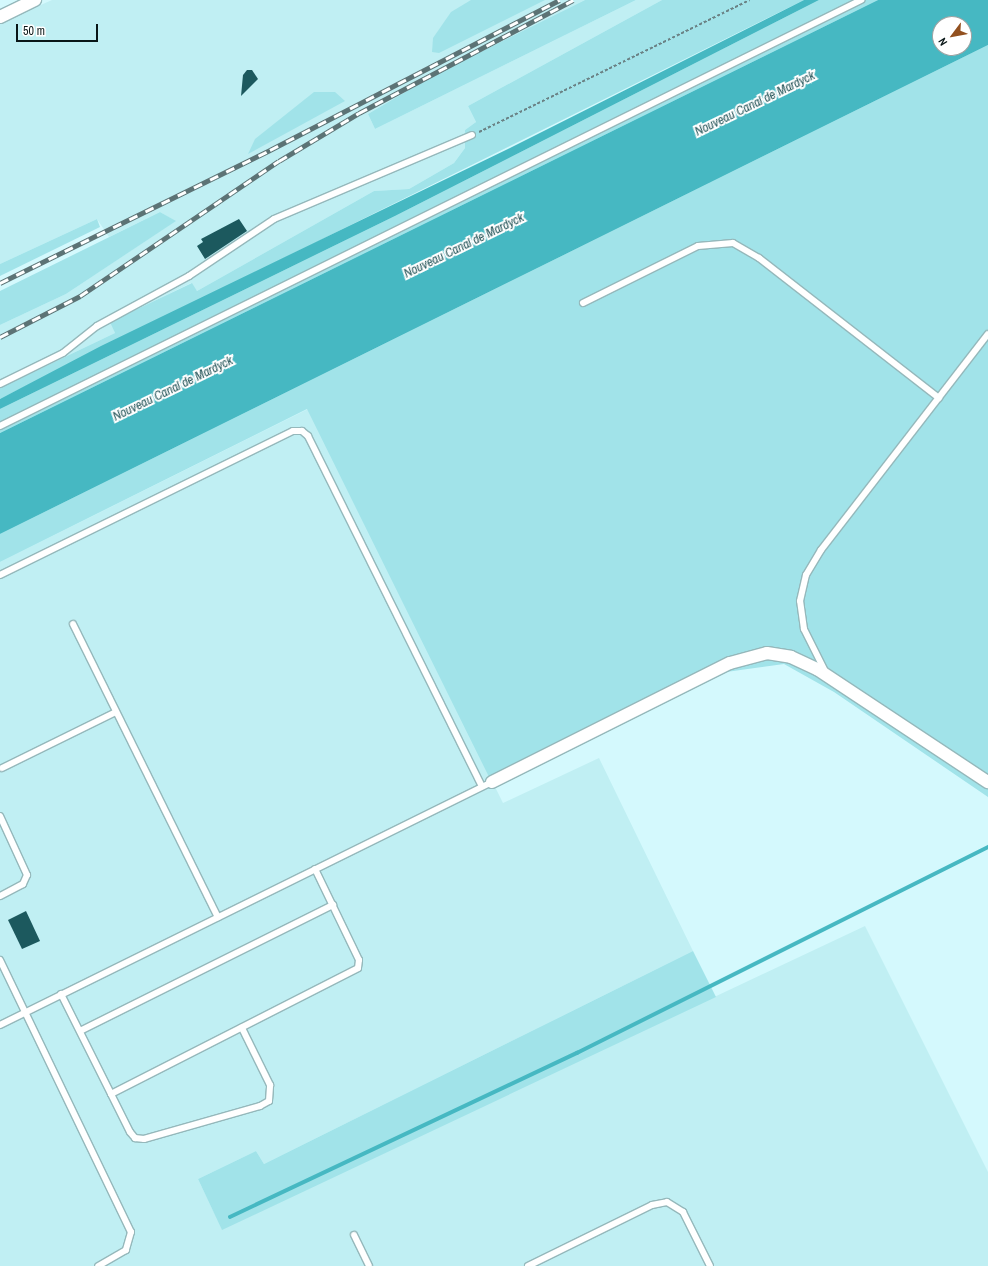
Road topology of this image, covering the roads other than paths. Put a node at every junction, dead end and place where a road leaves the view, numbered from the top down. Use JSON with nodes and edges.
{"nodes":[{"id":1,"x":35,"y":0,"type":"edge"},
{"id":2,"x":861,"y":0,"type":"edge"},
{"id":3,"x":0,"y":17,"type":"edge"},
{"id":4,"x":472,"y":135,"type":"road end"},
{"id":5,"x":583,"y":304,"type":"dead end"},
{"id":6,"x":988,"y":334,"type":"edge"},
{"id":7,"x":0,"y":384,"type":"edge"},
{"id":8,"x":939,"y":398,"type":"junction"},
{"id":9,"x":0,"y":426,"type":"edge"},
{"id":10,"x":0,"y":575,"type":"edge"},
{"id":11,"x":73,"y":624,"type":"dead end"},
{"id":12,"x":828,"y":675,"type":"junction"},
{"id":13,"x":116,"y":712,"type":"junction"},
{"id":14,"x":2,"y":768,"type":"dead end"},
{"id":15,"x":988,"y":782,"type":"edge"},
{"id":16,"x":487,"y":784,"type":"junction"},
{"id":17,"x":0,"y":816,"type":"edge"},
{"id":18,"x":315,"y":869,"type":"junction"},
{"id":19,"x":0,"y":896,"type":"edge"},
{"id":20,"x":333,"y":905,"type":"junction"},
{"id":21,"x":218,"y":917,"type":"junction"},
{"id":22,"x":0,"y":960,"type":"edge"},
{"id":23,"x":61,"y":994,"type":"junction"},
{"id":24,"x":26,"y":1012,"type":"junction"},
{"id":25,"x":0,"y":1025,"type":"edge"},
{"id":26,"x":242,"y":1028,"type":"junction"},
{"id":27,"x":80,"y":1031,"type":"junction"},
{"id":28,"x":111,"y":1094,"type":"junction"},
{"id":29,"x":354,"y":1236,"type":"dead end"},
{"id":30,"x":98,"y":1266,"type":"edge"},
{"id":31,"x":369,"y":1266,"type":"edge"},
{"id":32,"x":528,"y":1266,"type":"edge"},
{"id":33,"x":710,"y":1266,"type":"edge"}],
"edges":[{"from":1,"to":3,"type":"street"},
{"from":2,"to":9,"type":"lane"},
{"from":4,"to":7,"type":"lane"},
{"from":5,"to":8,"type":"lane"},
{"from":6,"to":8,"type":"lane"},
{"from":8,"to":12,"type":"lane"},
{"from":10,"to":16,"type":"lane"},
{"from":11,"to":13,"type":"lane"},
{"from":12,"to":15,"type":"street"},
{"from":12,"to":16,"type":"street"},
{"from":13,"to":14,"type":"lane"},
{"from":13,"to":21,"type":"lane"},
{"from":16,"to":18,"type":"lane"},
{"from":17,"to":19,"type":"lane"},
{"from":18,"to":20,"type":"lane"},
{"from":18,"to":21,"type":"lane"},
{"from":20,"to":26,"type":"lane"},
{"from":20,"to":27,"type":"lane"},
{"from":21,"to":23,"type":"lane"},
{"from":22,"to":24,"type":"lane"},
{"from":23,"to":24,"type":"lane"},
{"from":23,"to":27,"type":"lane"},
{"from":24,"to":25,"type":"lane"},
{"from":24,"to":30,"type":"lane"},
{"from":26,"to":28,"type":"lane"},
{"from":26,"to":28,"type":"lane"},
{"from":27,"to":28,"type":"lane"},
{"from":29,"to":31,"type":"lane"},
{"from":32,"to":33,"type":"lane"}]}
